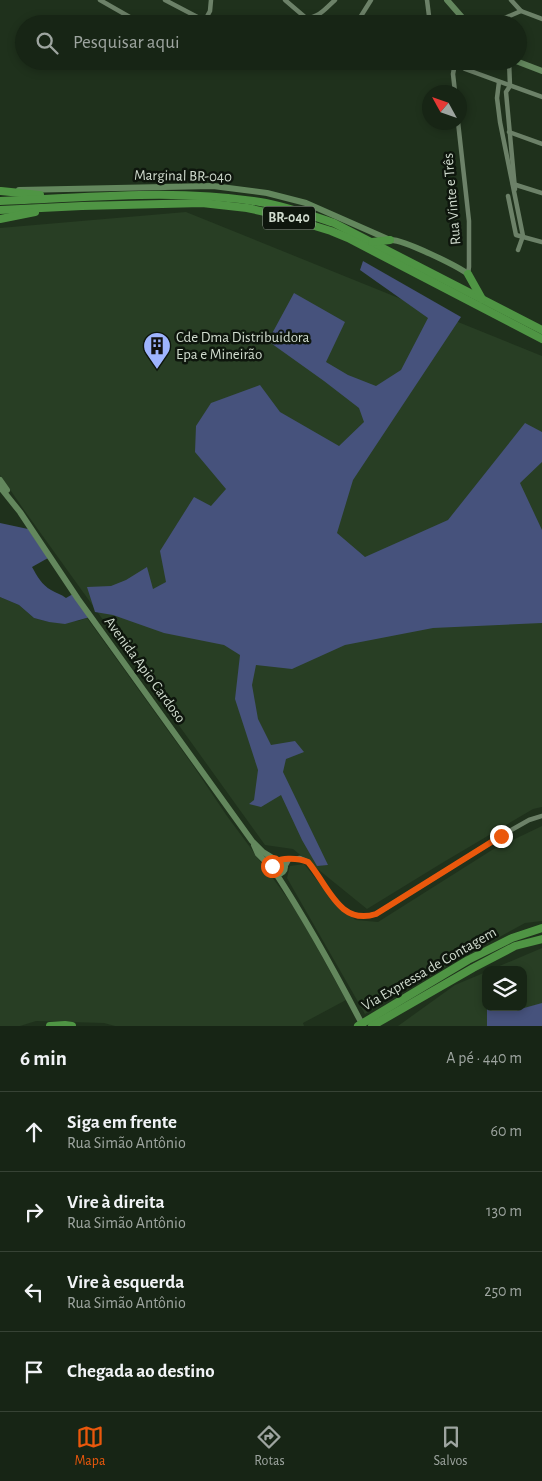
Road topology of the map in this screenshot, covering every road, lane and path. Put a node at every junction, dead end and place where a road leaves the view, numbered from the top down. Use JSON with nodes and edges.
{"nodes":[{"id":1,"x":100,"y":0,"type":"edge"},
{"id":2,"x":165,"y":0,"type":"edge"},
{"id":3,"x":211,"y":0,"type":"edge"},
{"id":4,"x":286,"y":0,"type":"edge"},
{"id":5,"x":335,"y":0,"type":"edge"},
{"id":6,"x":371,"y":0,"type":"edge"},
{"id":7,"x":426,"y":0,"type":"edge"},
{"id":8,"x":447,"y":0,"type":"edge"},
{"id":9,"x":511,"y":0,"type":"edge"},
{"id":10,"x":521,"y":11,"type":"junction"},
{"id":11,"x":126,"y":15,"type":"edge"},
{"id":12,"x":192,"y":15,"type":"edge"},
{"id":13,"x":208,"y":15,"type":"edge"},
{"id":14,"x":303,"y":15,"type":"edge"},
{"id":15,"x":318,"y":15,"type":"edge"},
{"id":16,"x":362,"y":15,"type":"edge"},
{"id":17,"x":428,"y":15,"type":"edge"},
{"id":18,"x":460,"y":15,"type":"edge"},
{"id":19,"x":512,"y":15,"type":"edge"},
{"id":20,"x":542,"y":19,"type":"edge"},
{"id":21,"x":527,"y":65,"type":"edge"},
{"id":22,"x":453,"y":70,"type":"edge"},
{"id":23,"x":468,"y":70,"type":"edge"},
{"id":24,"x":509,"y":70,"type":"edge"},
{"id":25,"x":542,"y":71,"type":"edge"},
{"id":26,"x":499,"y":82,"type":"junction"},
{"id":27,"x":454,"y":85,"type":"edge"},
{"id":28,"x":510,"y":86,"type":"junction"},
{"id":29,"x":542,"y":97,"type":"edge"},
{"id":30,"x":459,"y":130,"type":"edge"},
{"id":31,"x":509,"y":132,"type":"junction"},
{"id":32,"x":542,"y":144,"type":"edge"},
{"id":33,"x":514,"y":184,"type":"junction"},
{"id":34,"x":0,"y":191,"type":"edge"},
{"id":35,"x":542,"y":193,"type":"edge"},
{"id":36,"x":508,"y":196,"type":"dead end"},
{"id":37,"x":65,"y":198,"type":"junction"},
{"id":38,"x":0,"y":201,"type":"edge"},
{"id":39,"x":61,"y":206,"type":"junction"},
{"id":40,"x":0,"y":210,"type":"edge"},
{"id":41,"x":0,"y":219,"type":"edge"},
{"id":42,"x":523,"y":236,"type":"junction"},
{"id":43,"x":390,"y":240,"type":"junction"},
{"id":44,"x":371,"y":242,"type":"junction"},
{"id":45,"x":542,"y":242,"type":"edge"},
{"id":46,"x":518,"y":250,"type":"dead end"},
{"id":47,"x":468,"y":274,"type":"junction"},
{"id":48,"x":482,"y":299,"type":"junction"},
{"id":49,"x":542,"y":330,"type":"edge"},
{"id":50,"x":542,"y":339,"type":"edge"},
{"id":51,"x":0,"y":480,"type":"edge"},
{"id":52,"x":0,"y":487,"type":"edge"},
{"id":53,"x":20,"y":512,"type":"junction"},
{"id":54,"x":542,"y":816,"type":"edge"},
{"id":55,"x":252,"y":841,"type":"junction"},
{"id":56,"x":278,"y":860,"type":"junction"},
{"id":57,"x":289,"y":860,"type":"junction"},
{"id":58,"x":284,"y":869,"type":"junction"},
{"id":59,"x":273,"y":870,"type":"junction"},
{"id":60,"x":287,"y":890,"type":"junction"},
{"id":61,"x":542,"y":928,"type":"edge"},
{"id":62,"x":542,"y":939,"type":"edge"},
{"id":63,"x":360,"y":1025,"type":"edge"},
{"id":64,"x":50,"y":1026,"type":"edge"},
{"id":65,"x":72,"y":1026,"type":"edge"},
{"id":66,"x":372,"y":1026,"type":"edge"}],
"edges":[{"from":1,"to":11,"type":"street"},
{"from":2,"to":12,"type":"street"},
{"from":3,"to":13,"type":"street"},
{"from":4,"to":14,"type":"street"},
{"from":5,"to":15,"type":"street"},
{"from":6,"to":16,"type":"street"},
{"from":7,"to":17,"type":"street"},
{"from":8,"to":18,"type":"street"},
{"from":9,"to":10,"type":"street"},
{"from":10,"to":19,"type":"street"},
{"from":10,"to":20,"type":"street"},
{"from":21,"to":25,"type":"street"},
{"from":22,"to":27,"type":"street"},
{"from":23,"to":26,"type":"street"},
{"from":24,"to":28,"type":"street"},
{"from":26,"to":28,"type":"street"},
{"from":26,"to":33,"type":"street"},
{"from":28,"to":29,"type":"street"},
{"from":28,"to":31,"type":"street"},
{"from":30,"to":47,"type":"street","name":"Rua Vinte e Três"},
{"from":31,"to":32,"type":"street"},
{"from":31,"to":33,"type":"street"},
{"from":33,"to":35,"type":"street"},
{"from":33,"to":42,"type":"street"},
{"from":34,"to":37,"type":"highway"},
{"from":34,"to":43,"type":"street","name":"Marginal BR-040"},
{"from":36,"to":42,"type":"street"},
{"from":37,"to":38,"type":"highway","number":"BR-040"},
{"from":37,"to":44,"type":"highway","number":"BR-040"},
{"from":39,"to":40,"type":"highway","number":"BR-040"},
{"from":39,"to":41,"type":"highway"},
{"from":39,"to":50,"type":"highway","number":"BR-040"},
{"from":42,"to":45,"type":"street"},
{"from":42,"to":46,"type":"street"},
{"from":43,"to":44,"type":"highway"},
{"from":43,"to":47,"type":"street","name":"Marginal BR-040"},
{"from":44,"to":48,"type":"highway","number":"BR-040"},
{"from":47,"to":48,"type":"highway"},
{"from":48,"to":49,"type":"highway","number":"BR-040"},
{"from":51,"to":53,"type":"street","name":"Avenida Apio Cardoso"},
{"from":52,"to":53,"type":"street","name":"Avenida Apio Cardoso"},
{"from":53,"to":55,"type":"street","name":"Avenida Apio Cardoso"},
{"from":54,"to":57,"type":"street"},
{"from":55,"to":56,"type":"street","name":"Avenida Apio Cardoso"},
{"from":55,"to":59,"type":"street","name":"Avenida Apio Cardoso"},
{"from":56,"to":57,"type":"street"},
{"from":56,"to":58,"type":"street"},
{"from":56,"to":59,"type":"street"},
{"from":57,"to":58,"type":"street"},
{"from":58,"to":59,"type":"street"},
{"from":58,"to":60,"type":"street","name":"Avenida Apio Cardoso"},
{"from":59,"to":60,"type":"street","name":"Avenida Apio Cardoso"},
{"from":60,"to":63,"type":"street","name":"Avenida Apio Cardoso"},
{"from":61,"to":63,"type":"highway","name":"Via Expressa de Contagem"},
{"from":62,"to":66,"type":"highway","name":"Via Expressa de Contagem"},
{"from":64,"to":65,"type":"highway"}]}
